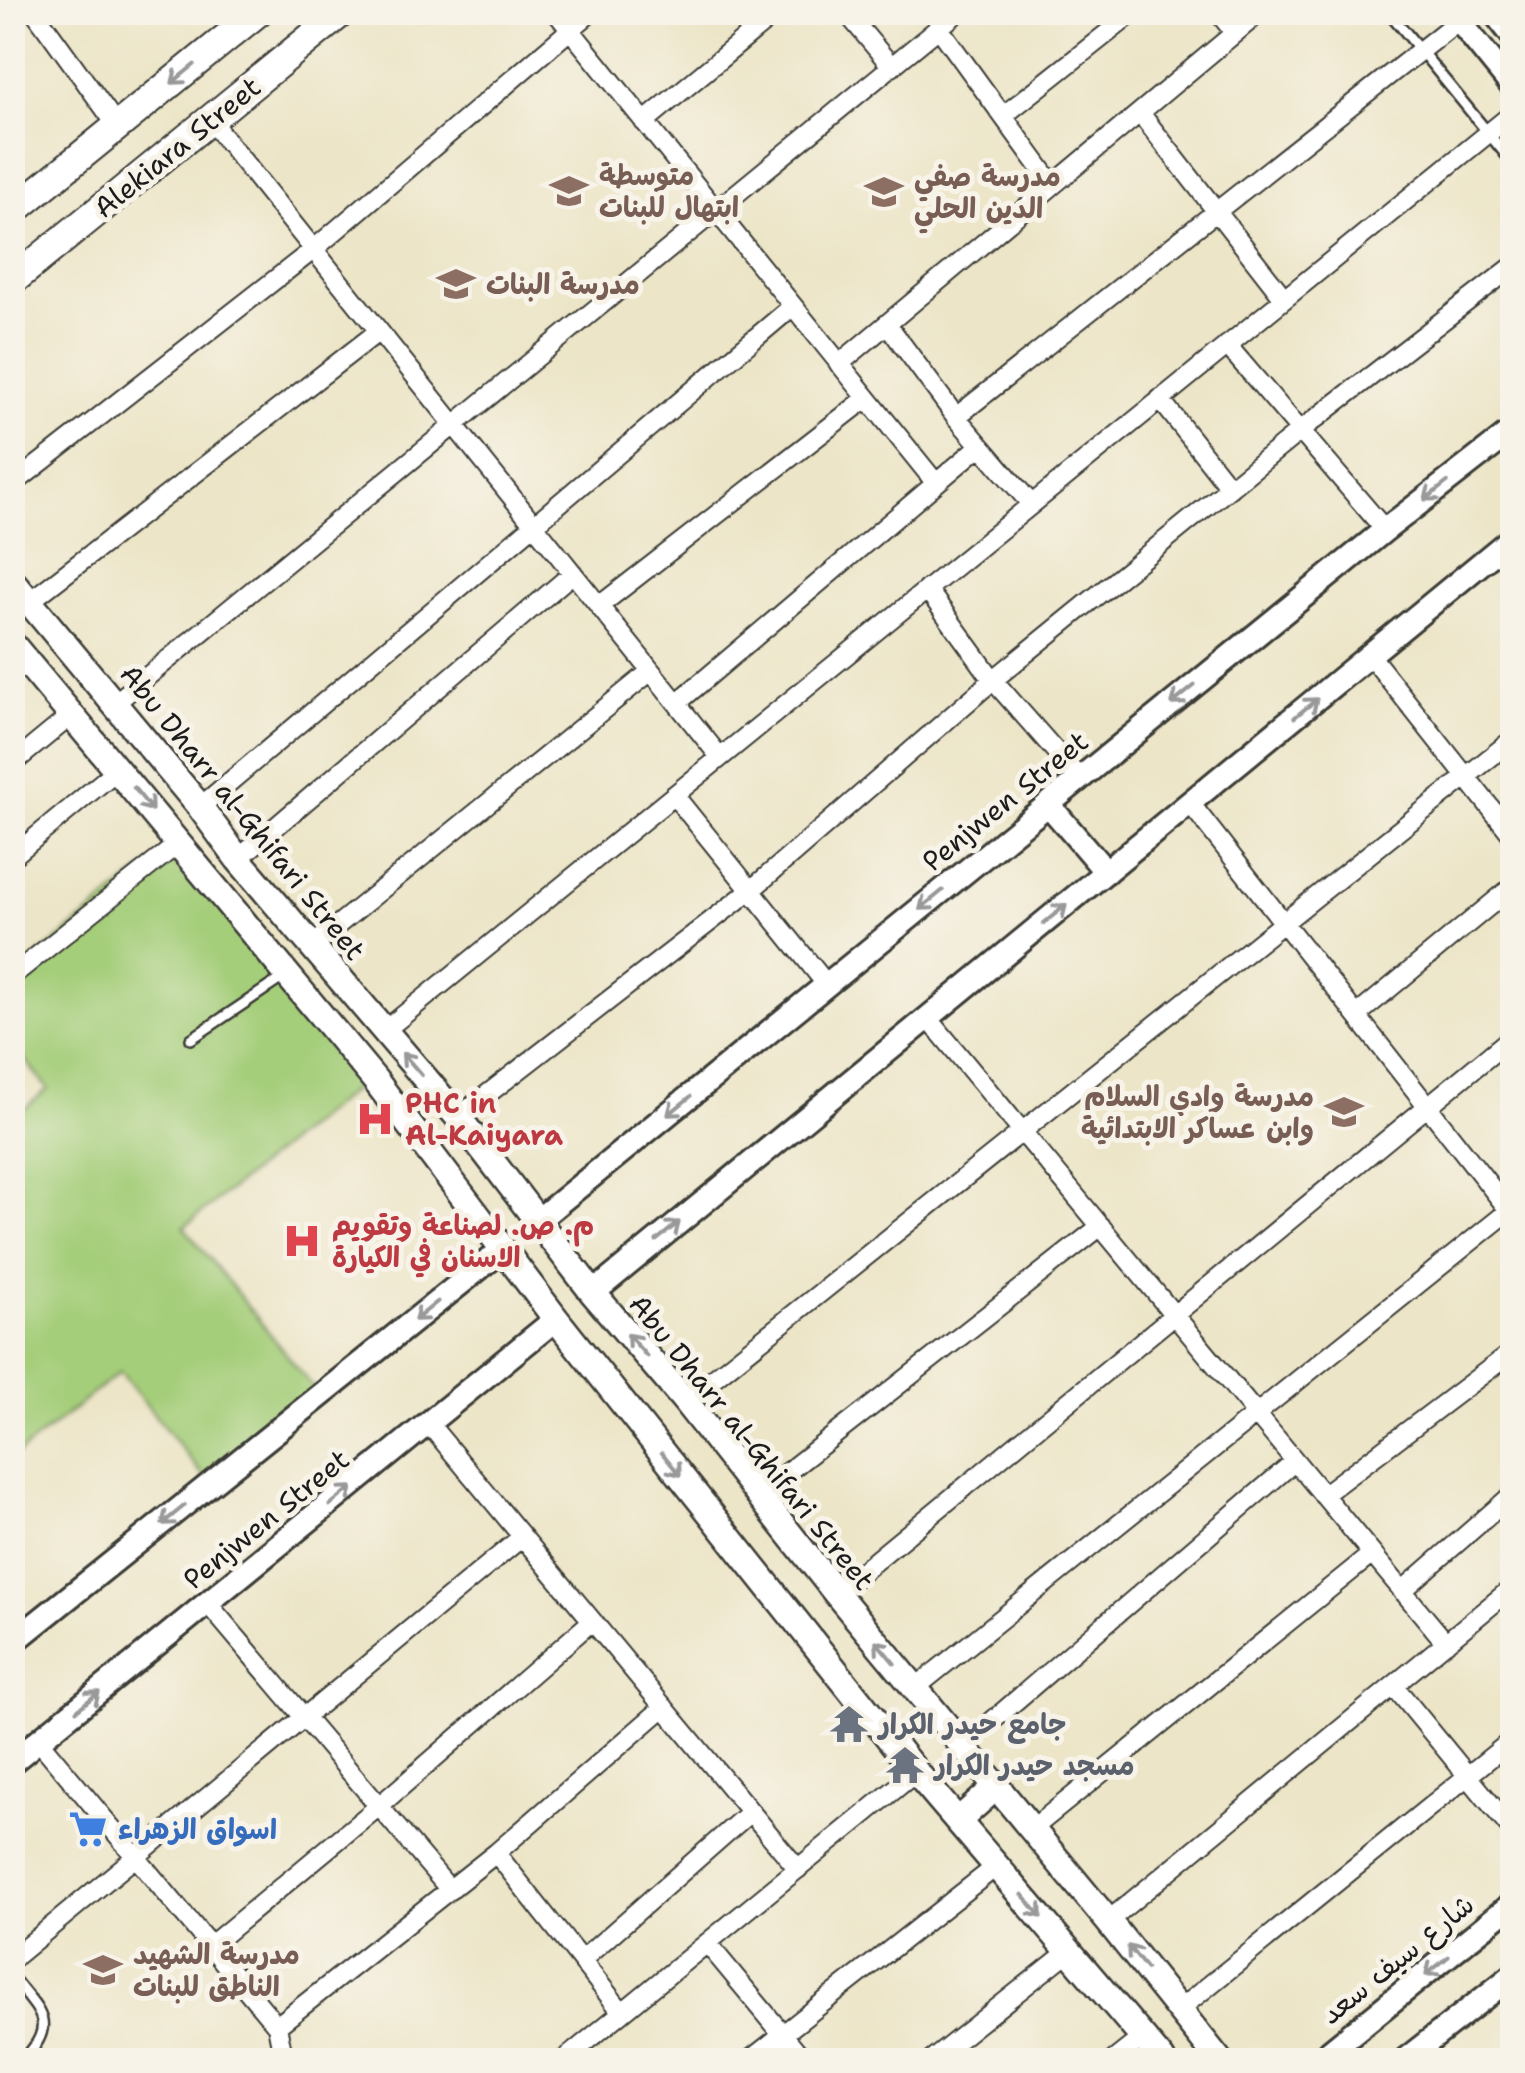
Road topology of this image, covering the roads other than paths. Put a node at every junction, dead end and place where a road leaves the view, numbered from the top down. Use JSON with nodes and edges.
{"nodes":[{"id":1,"x":34,"y":12,"type":"edge"},
{"id":2,"x":258,"y":12,"type":"edge"},
{"id":3,"x":342,"y":12,"type":"edge"},
{"id":4,"x":556,"y":12,"type":"edge"},
{"id":5,"x":591,"y":12,"type":"edge"},
{"id":6,"x":777,"y":12,"type":"edge"},
{"id":7,"x":846,"y":12,"type":"edge"},
{"id":8,"x":958,"y":12,"type":"edge"},
{"id":9,"x":1134,"y":12,"type":"edge"},
{"id":10,"x":1218,"y":12,"type":"edge"},
{"id":11,"x":1260,"y":12,"type":"edge"},
{"id":12,"x":1389,"y":12,"type":"edge"},
{"id":13,"x":1494,"y":12,"type":"edge"},
{"id":14,"x":1456,"y":16,"type":"edge"},
{"id":15,"x":940,"y":28,"type":"junction"},
{"id":16,"x":570,"y":30,"type":"junction"},
{"id":17,"x":1235,"y":33,"type":"junction"},
{"id":18,"x":1512,"y":35,"type":"edge"},
{"id":19,"x":1418,"y":49,"type":"junction"},
{"id":20,"x":892,"y":67,"type":"junction"},
{"id":21,"x":1512,"y":86,"type":"edge"},
{"id":22,"x":1140,"y":113,"type":"junction"},
{"id":23,"x":1512,"y":114,"type":"edge"},
{"id":24,"x":1003,"y":116,"type":"junction"},
{"id":25,"x":210,"y":120,"type":"junction"},
{"id":26,"x":644,"y":122,"type":"junction"},
{"id":27,"x":118,"y":126,"type":"junction"},
{"id":28,"x":1488,"y":132,"type":"junction"},
{"id":29,"x":1512,"y":162,"type":"edge"},
{"id":30,"x":1053,"y":186,"type":"junction"},
{"id":31,"x":1214,"y":211,"type":"junction"},
{"id":32,"x":12,"y":212,"type":"edge"},
{"id":33,"x":717,"y":212,"type":"junction"},
{"id":34,"x":313,"y":250,"type":"junction"},
{"id":35,"x":1512,"y":267,"type":"edge"},
{"id":36,"x":12,"y":281,"type":"edge"},
{"id":37,"x":1284,"y":298,"type":"junction"},
{"id":38,"x":793,"y":306,"type":"junction"},
{"id":39,"x":886,"y":324,"type":"junction"},
{"id":40,"x":379,"y":331,"type":"junction"},
{"id":41,"x":1226,"y":345,"type":"junction"},
{"id":42,"x":840,"y":364,"type":"junction"},
{"id":43,"x":867,"y":398,"type":"junction"},
{"id":44,"x":1160,"y":400,"type":"junction"},
{"id":45,"x":956,"y":417,"type":"junction"},
{"id":46,"x":454,"y":426,"type":"junction"},
{"id":47,"x":1300,"y":430,"type":"junction"},
{"id":48,"x":1512,"y":431,"type":"edge"},
{"id":49,"x":980,"y":446,"type":"junction"},
{"id":50,"x":934,"y":482,"type":"junction"},
{"id":51,"x":12,"y":485,"type":"edge"},
{"id":52,"x":1230,"y":488,"type":"junction"},
{"id":53,"x":1031,"y":504,"type":"junction"},
{"id":54,"x":534,"y":525,"type":"junction"},
{"id":55,"x":1385,"y":530,"type":"junction"},
{"id":56,"x":1512,"y":538,"type":"edge"},
{"id":57,"x":573,"y":573,"type":"junction"},
{"id":58,"x":12,"y":581,"type":"edge"},
{"id":59,"x":927,"y":589,"type":"junction"},
{"id":60,"x":29,"y":602,"type":"junction"},
{"id":61,"x":599,"y":606,"type":"junction"},
{"id":62,"x":12,"y":644,"type":"edge"},
{"id":63,"x":1370,"y":655,"type":"junction"},
{"id":64,"x":651,"y":670,"type":"junction"},
{"id":65,"x":993,"y":680,"type":"junction"},
{"id":66,"x":114,"y":703,"type":"junction"},
{"id":67,"x":677,"y":703,"type":"junction"},
{"id":68,"x":73,"y":714,"type":"junction"},
{"id":69,"x":1512,"y":740,"type":"edge"},
{"id":70,"x":720,"y":757,"type":"junction"},
{"id":71,"x":12,"y":764,"type":"edge"},
{"id":72,"x":118,"y":768,"type":"junction"},
{"id":73,"x":1467,"y":777,"type":"junction"},
{"id":74,"x":1080,"y":779,"type":"junction"},
{"id":75,"x":674,"y":794,"type":"junction"},
{"id":76,"x":1190,"y":803,"type":"junction"},
{"id":77,"x":1048,"y":804,"type":"junction"},
{"id":78,"x":200,"y":807,"type":"junction"},
{"id":79,"x":1512,"y":835,"type":"edge"},
{"id":80,"x":179,"y":843,"type":"junction"},
{"id":81,"x":12,"y":857,"type":"edge"},
{"id":82,"x":245,"y":866,"type":"junction"},
{"id":83,"x":1106,"y":872,"type":"junction"},
{"id":84,"x":1512,"y":887,"type":"edge"},
{"id":85,"x":751,"y":890,"type":"junction"},
{"id":86,"x":223,"y":896,"type":"junction"},
{"id":87,"x":1284,"y":923,"type":"junction"},
{"id":88,"x":312,"y":945,"type":"junction"},
{"id":89,"x":288,"y":974,"type":"junction"},
{"id":90,"x":12,"y":976,"type":"edge"},
{"id":91,"x":827,"y":985,"type":"junction"},
{"id":92,"x":1357,"y":1015,"type":"junction"},
{"id":93,"x":928,"y":1018,"type":"junction"},
{"id":94,"x":384,"y":1031,"type":"junction"},
{"id":95,"x":1512,"y":1037,"type":"edge"},
{"id":96,"x":191,"y":1039,"type":"dead end"},
{"id":97,"x":1428,"y":1106,"type":"junction"},
{"id":98,"x":458,"y":1117,"type":"junction"},
{"id":99,"x":1022,"y":1132,"type":"junction"},
{"id":100,"x":1511,"y":1212,"type":"edge"},
{"id":101,"x":538,"y":1220,"type":"junction"},
{"id":102,"x":1100,"y":1226,"type":"junction"},
{"id":103,"x":502,"y":1250,"type":"junction"},
{"id":104,"x":593,"y":1293,"type":"junction"},
{"id":105,"x":1174,"y":1315,"type":"junction"},
{"id":106,"x":556,"y":1320,"type":"junction"},
{"id":107,"x":1512,"y":1352,"type":"edge"},
{"id":108,"x":685,"y":1401,"type":"junction"},
{"id":109,"x":1256,"y":1414,"type":"junction"},
{"id":110,"x":428,"y":1424,"type":"junction"},
{"id":111,"x":1294,"y":1461,"type":"junction"},
{"id":112,"x":758,"y":1495,"type":"junction"},
{"id":113,"x":1322,"y":1495,"type":"junction"},
{"id":114,"x":1512,"y":1495,"type":"edge"},
{"id":115,"x":522,"y":1537,"type":"junction"},
{"id":116,"x":1372,"y":1554,"type":"junction"},
{"id":117,"x":1512,"y":1588,"type":"edge"},
{"id":118,"x":1402,"y":1591,"type":"junction"},
{"id":119,"x":836,"y":1593,"type":"junction"},
{"id":120,"x":209,"y":1605,"type":"junction"},
{"id":121,"x":592,"y":1621,"type":"junction"},
{"id":122,"x":12,"y":1643,"type":"edge"},
{"id":123,"x":1446,"y":1643,"type":"junction"},
{"id":124,"x":1394,"y":1686,"type":"junction"},
{"id":125,"x":915,"y":1688,"type":"junction"},
{"id":126,"x":664,"y":1707,"type":"junction"},
{"id":127,"x":304,"y":1718,"type":"junction"},
{"id":128,"x":1512,"y":1740,"type":"edge"},
{"id":129,"x":39,"y":1741,"type":"junction"},
{"id":130,"x":963,"y":1746,"type":"junction"},
{"id":131,"x":12,"y":1762,"type":"edge"},
{"id":132,"x":916,"y":1772,"type":"junction"},
{"id":133,"x":1468,"y":1776,"type":"junction"},
{"id":134,"x":996,"y":1786,"type":"junction"},
{"id":135,"x":379,"y":1806,"type":"junction"},
{"id":136,"x":749,"y":1813,"type":"junction"},
{"id":137,"x":959,"y":1820,"type":"junction"},
{"id":138,"x":1032,"y":1829,"type":"junction"},
{"id":139,"x":1512,"y":1830,"type":"edge"},
{"id":140,"x":496,"y":1854,"type":"junction"},
{"id":141,"x":136,"y":1857,"type":"junction"},
{"id":142,"x":998,"y":1864,"type":"junction"},
{"id":143,"x":798,"y":1868,"type":"junction"},
{"id":144,"x":450,"y":1890,"type":"junction"},
{"id":145,"x":1512,"y":1904,"type":"edge"},
{"id":146,"x":1108,"y":1921,"type":"junction"},
{"id":147,"x":707,"y":1943,"type":"junction"},
{"id":148,"x":210,"y":1946,"type":"junction"},
{"id":149,"x":1069,"y":1951,"type":"junction"},
{"id":150,"x":12,"y":1960,"type":"edge"},
{"id":151,"x":582,"y":1960,"type":"junction"},
{"id":152,"x":1512,"y":1976,"type":"edge"},
{"id":153,"x":12,"y":1978,"type":"edge"},
{"id":154,"x":1180,"y":2009,"type":"junction"},
{"id":155,"x":622,"y":2012,"type":"junction"},
{"id":156,"x":277,"y":2026,"type":"junction"},
{"id":157,"x":783,"y":2035,"type":"junction"},
{"id":158,"x":1143,"y":2037,"type":"junction"},
{"id":159,"x":280,"y":2057,"type":"edge"},
{"id":160,"x":23,"y":2060,"type":"edge"},
{"id":161,"x":564,"y":2060,"type":"edge"},
{"id":162,"x":750,"y":2060,"type":"edge"},
{"id":163,"x":804,"y":2060,"type":"edge"},
{"id":164,"x":932,"y":2060,"type":"edge"},
{"id":165,"x":1114,"y":2060,"type":"edge"},
{"id":166,"x":1162,"y":2060,"type":"edge"},
{"id":167,"x":1219,"y":2060,"type":"edge"},
{"id":168,"x":1319,"y":2060,"type":"edge"},
{"id":169,"x":1406,"y":2060,"type":"edge"}],
"edges":[{"from":1,"to":27,"type":"street"},
{"from":2,"to":27,"type":"main road","name":"Alekiara Street","one_way":true},
{"from":3,"to":25,"type":"main road","name":"Alekiara Street"},
{"from":4,"to":16,"type":"street"},
{"from":5,"to":16,"type":"street"},
{"from":6,"to":26,"type":"street"},
{"from":7,"to":20,"type":"street"},
{"from":8,"to":15,"type":"street"},
{"from":9,"to":24,"type":"street"},
{"from":10,"to":17,"type":"street"},
{"from":11,"to":17,"type":"street"},
{"from":12,"to":19,"type":"lane"},
{"from":13,"to":18,"type":"street"},
{"from":14,"to":19,"type":"street"},
{"from":14,"to":21,"type":"street"},
{"from":15,"to":20,"type":"street"},
{"from":15,"to":24,"type":"street"},
{"from":16,"to":26,"type":"street"},
{"from":16,"to":34,"type":"street"},
{"from":17,"to":22,"type":"street"},
{"from":19,"to":28,"type":"lane"},
{"from":19,"to":31,"type":"street"},
{"from":20,"to":33,"type":"street"},
{"from":22,"to":30,"type":"street"},
{"from":22,"to":31,"type":"street"},
{"from":23,"to":28,"type":"street"},
{"from":24,"to":30,"type":"street"},
{"from":25,"to":34,"type":"street"},
{"from":25,"to":36,"type":"main road","name":"Alekiara Street"},
{"from":26,"to":33,"type":"street"},
{"from":27,"to":32,"type":"main road","name":"Alekiara Street"},
{"from":28,"to":29,"type":"lane"},
{"from":28,"to":37,"type":"street"},
{"from":30,"to":39,"type":"street"},
{"from":31,"to":37,"type":"street"},
{"from":31,"to":45,"type":"street"},
{"from":33,"to":38,"type":"street"},
{"from":33,"to":46,"type":"street"},
{"from":34,"to":40,"type":"street"},
{"from":34,"to":51,"type":"street"},
{"from":35,"to":47,"type":"street"},
{"from":37,"to":41,"type":"street"},
{"from":38,"to":42,"type":"street"},
{"from":38,"to":54,"type":"street"},
{"from":39,"to":42,"type":"street"},
{"from":39,"to":45,"type":"street"},
{"from":40,"to":46,"type":"street"},
{"from":40,"to":60,"type":"street"},
{"from":41,"to":44,"type":"street"},
{"from":41,"to":47,"type":"street"},
{"from":42,"to":43,"type":"street"},
{"from":43,"to":50,"type":"street"},
{"from":43,"to":61,"type":"street"},
{"from":44,"to":52,"type":"street"},
{"from":44,"to":53,"type":"street"},
{"from":45,"to":49,"type":"street"},
{"from":46,"to":54,"type":"street"},
{"from":46,"to":66,"type":"street"},
{"from":47,"to":52,"type":"street"},
{"from":47,"to":55,"type":"street"},
{"from":48,"to":55,"type":"street","name":"Penjwen Street","one_way":true},
{"from":49,"to":50,"type":"street"},
{"from":49,"to":53,"type":"street"},
{"from":50,"to":67,"type":"street"},
{"from":52,"to":65,"type":"street"},
{"from":53,"to":59,"type":"street"},
{"from":54,"to":57,"type":"street"},
{"from":54,"to":78,"type":"street"},
{"from":55,"to":74,"type":"street","name":"Penjwen Street","one_way":true},
{"from":56,"to":63,"type":"street"},
{"from":57,"to":61,"type":"street"},
{"from":57,"to":82,"type":"street"},
{"from":58,"to":60,"type":"main road","name":"Abu Dharr al-Ghifari Street"},
{"from":59,"to":65,"type":"street"},
{"from":59,"to":70,"type":"street"},
{"from":60,"to":66,"type":"main road","name":"Abu Dharr al-Ghifari Street"},
{"from":61,"to":64,"type":"street"},
{"from":62,"to":68,"type":"main road"},
{"from":63,"to":73,"type":"street"},
{"from":76,"to":63,"type":"street","one_way":true},
{"from":64,"to":67,"type":"street"},
{"from":64,"to":88,"type":"street"},
{"from":65,"to":74,"type":"street"},
{"from":65,"to":85,"type":"street"},
{"from":66,"to":78,"type":"main road","name":"Abu Dharr al-Ghifari Street"},
{"from":67,"to":70,"type":"street"},
{"from":68,"to":71,"type":"street"},
{"from":68,"to":72,"type":"main road"},
{"from":69,"to":73,"type":"street"},
{"from":70,"to":75,"type":"street"},
{"from":72,"to":80,"type":"main road","one_way":true},
{"from":72,"to":81,"type":"street"},
{"from":73,"to":79,"type":"street"},
{"from":73,"to":87,"type":"street"},
{"from":74,"to":77,"type":"street","name":"Penjwen Street"},
{"from":75,"to":85,"type":"street"},
{"from":75,"to":94,"type":"street"},
{"from":76,"to":83,"type":"street"},
{"from":76,"to":87,"type":"street"},
{"from":77,"to":83,"type":"street"},
{"from":77,"to":91,"type":"street","name":"Penjwen Street","one_way":true},
{"from":78,"to":82,"type":"main road","name":"Abu Dharr al-Ghifari Street"},
{"from":80,"to":86,"type":"main road"},
{"from":80,"to":90,"type":"street"},
{"from":82,"to":86,"type":"main road"},
{"from":82,"to":88,"type":"main road","name":"Abu Dharr al-Ghifari Street"},
{"from":93,"to":83,"type":"street","one_way":true},
{"from":84,"to":92,"type":"street"},
{"from":85,"to":91,"type":"street"},
{"from":85,"to":98,"type":"street"},
{"from":86,"to":89,"type":"main road"},
{"from":87,"to":92,"type":"street"},
{"from":87,"to":99,"type":"street"},
{"from":88,"to":94,"type":"main road","name":"Abu Dharr al-Ghifari Street"},
{"from":89,"to":96,"type":"lane"},
{"from":89,"to":103,"type":"main road"},
{"from":91,"to":101,"type":"street","name":"Penjwen Street","one_way":true},
{"from":92,"to":97,"type":"street"},
{"from":93,"to":99,"type":"street"},
{"from":104,"to":93,"type":"street","one_way":true},
{"from":98,"to":94,"type":"main road","name":"Abu Dharr al-Ghifari Street","one_way":true},
{"from":95,"to":97,"type":"street"},
{"from":97,"to":100,"type":"street"},
{"from":97,"to":105,"type":"street"},
{"from":98,"to":101,"type":"main road","name":"Abu Dharr al-Ghifari Street"},
{"from":99,"to":102,"type":"street"},
{"from":99,"to":108,"type":"street"},
{"from":100,"to":109,"type":"street"},
{"from":101,"to":104,"type":"main road","name":"Abu Dharr al-Ghifari Street"},
{"from":102,"to":105,"type":"street"},
{"from":102,"to":112,"type":"street"},
{"from":103,"to":106,"type":"main road"},
{"from":103,"to":122,"type":"street","one_way":true},
{"from":108,"to":104,"type":"main road","name":"Abu Dharr al-Ghifari Street","one_way":true},
{"from":105,"to":109,"type":"street"},
{"from":105,"to":119,"type":"street"},
{"from":106,"to":110,"type":"street","name":"Penjwen Street"},
{"from":106,"to":132,"type":"main road","one_way":true},
{"from":107,"to":113,"type":"street"},
{"from":108,"to":112,"type":"main road","name":"Abu Dharr al-Ghifari Street"},
{"from":109,"to":111,"type":"street"},
{"from":109,"to":125,"type":"street"},
{"from":110,"to":115,"type":"street"},
{"from":120,"to":110,"type":"street","name":"Penjwen Street","one_way":true},
{"from":111,"to":113,"type":"street"},
{"from":111,"to":130,"type":"street"},
{"from":112,"to":119,"type":"main road","name":"Abu Dharr al-Ghifari Street"},
{"from":113,"to":116,"type":"street"},
{"from":114,"to":118,"type":"street"},
{"from":115,"to":121,"type":"street"},
{"from":115,"to":127,"type":"street"},
{"from":116,"to":118,"type":"street"},
{"from":116,"to":138,"type":"street"},
{"from":117,"to":123,"type":"street"},
{"from":118,"to":123,"type":"street"},
{"from":125,"to":119,"type":"main road","name":"Abu Dharr al-Ghifari Street","one_way":true},
{"from":120,"to":127,"type":"street"},
{"from":129,"to":120,"type":"street","name":"Penjwen Street","one_way":true},
{"from":121,"to":126,"type":"street"},
{"from":121,"to":135,"type":"street"},
{"from":123,"to":124,"type":"street"},
{"from":124,"to":133,"type":"street"},
{"from":124,"to":146,"type":"street"},
{"from":125,"to":130,"type":"main road","name":"Abu Dharr al-Ghifari Street"},
{"from":126,"to":136,"type":"street"},
{"from":126,"to":140,"type":"street"},
{"from":127,"to":135,"type":"street"},
{"from":127,"to":141,"type":"street"},
{"from":128,"to":133,"type":"street"},
{"from":129,"to":131,"type":"street","name":"Penjwen Street"},
{"from":129,"to":141,"type":"street"},
{"from":130,"to":134,"type":"main road","name":"Abu Dharr al-Ghifari Street"},
{"from":132,"to":137,"type":"main road"},
{"from":132,"to":143,"type":"street"},
{"from":133,"to":139,"type":"street"},
{"from":133,"to":154,"type":"street"},
{"from":134,"to":137,"type":"main road"},
{"from":134,"to":138,"type":"main road","name":"Abu Dharr al-Ghifari Street"},
{"from":135,"to":144,"type":"street"},
{"from":135,"to":148,"type":"street"},
{"from":136,"to":143,"type":"street"},
{"from":136,"to":151,"type":"street"},
{"from":137,"to":142,"type":"main road"},
{"from":138,"to":146,"type":"main road","name":"Abu Dharr al-Ghifari Street"},
{"from":140,"to":144,"type":"street"},
{"from":140,"to":151,"type":"street"},
{"from":141,"to":148,"type":"street"},
{"from":141,"to":150,"type":"street"},
{"from":142,"to":149,"type":"main road","one_way":true},
{"from":142,"to":157,"type":"street"},
{"from":143,"to":147,"type":"street"},
{"from":144,"to":156,"type":"street"},
{"from":145,"to":168,"type":"street","name":"شارع سيف سعد","one_way":true},
{"from":154,"to":146,"type":"main road","name":"Abu Dharr al-Ghifari Street","one_way":true},
{"from":147,"to":155,"type":"street"},
{"from":147,"to":157,"type":"street"},
{"from":148,"to":156,"type":"street"},
{"from":149,"to":158,"type":"main road"},
{"from":149,"to":164,"type":"street"},
{"from":151,"to":155,"type":"street"},
{"from":152,"to":169,"type":"street"},
{"from":153,"to":160,"type":"lane"},
{"from":154,"to":167,"type":"main road","name":"Abu Dharr al-Ghifari Street"},
{"from":155,"to":161,"type":"street"},
{"from":156,"to":159,"type":"street"},
{"from":157,"to":162,"type":"street"},
{"from":157,"to":163,"type":"street"},
{"from":158,"to":165,"type":"street"},
{"from":158,"to":166,"type":"main road"}]}
